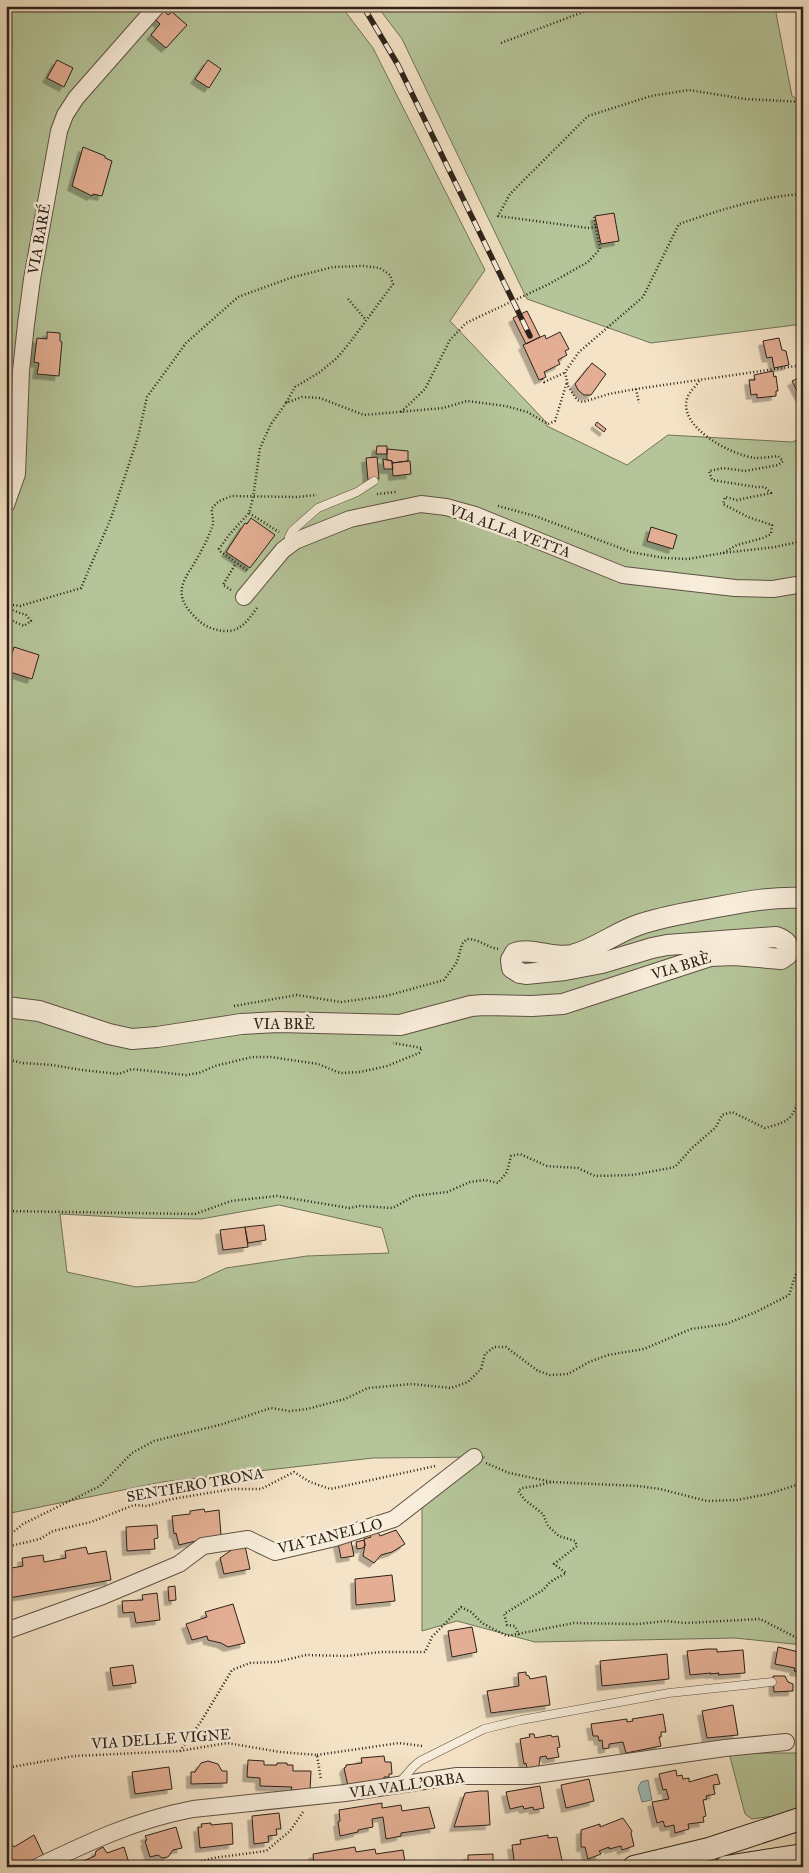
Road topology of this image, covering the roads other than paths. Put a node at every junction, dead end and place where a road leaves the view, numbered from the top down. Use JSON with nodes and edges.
{"nodes":[{"id":1,"x":157,"y":6,"type":"edge"},
{"id":2,"x":374,"y":481,"type":"dead end"},
{"id":3,"x":6,"y":505,"type":"edge"},
{"id":4,"x":284,"y":539,"type":"junction"},
{"id":5,"x":803,"y":584,"type":"edge"},
{"id":6,"x":244,"y":597,"type":"dead end"},
{"id":7,"x":803,"y":898,"type":"edge"},
{"id":8,"x":6,"y":1006,"type":"edge"},
{"id":9,"x":474,"y":1457,"type":"road end"},
{"id":10,"x":6,"y":1631,"type":"edge"},
{"id":11,"x":772,"y":1682,"type":"dead end"},
{"id":12,"x":786,"y":1742,"type":"dead end"},
{"id":13,"x":397,"y":1785,"type":"junction"},
{"id":14,"x":803,"y":1818,"type":"edge"},
{"id":15,"x":803,"y":1855,"type":"edge"},
{"id":16,"x":36,"y":1867,"type":"edge"},
{"id":17,"x":634,"y":1867,"type":"edge"},
{"id":18,"x":726,"y":1867,"type":"edge"}],
"edges":[{"from":1,"to":3,"type":"street","name":"VIA BARÉ"},
{"from":2,"to":4,"type":"lane"},
{"from":4,"to":5,"type":"street","name":"VIA ALLA VETTA"},
{"from":4,"to":6,"type":"street","name":"VIA ALLA VETTA"},
{"from":7,"to":8,"type":"street","name":"VIA BRÈ"},
{"from":9,"to":10,"type":"street","name":"VIA TANELLO"},
{"from":11,"to":13,"type":"lane"},
{"from":12,"to":13,"type":"street","name":"VIA VALL'ORBA"},
{"from":13,"to":16,"type":"street","name":"VIA VALL'ORBA"},
{"from":14,"to":17,"type":"main road"},
{"from":15,"to":18,"type":"main road"}]}
